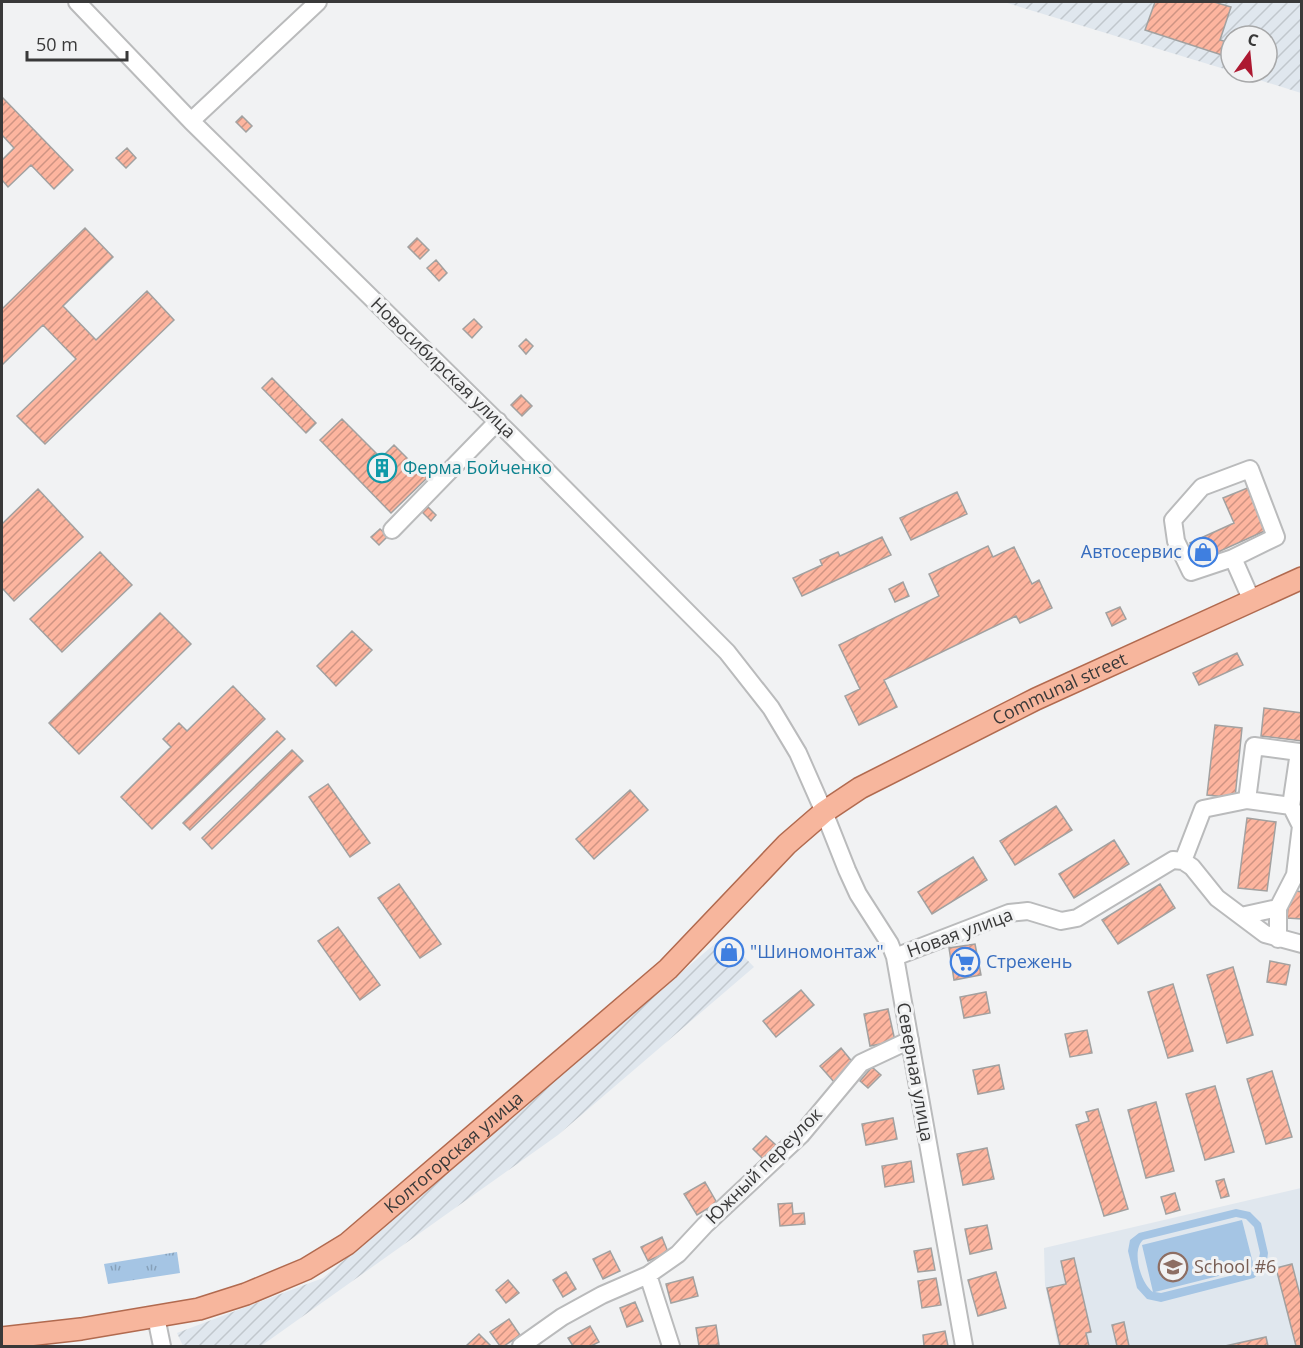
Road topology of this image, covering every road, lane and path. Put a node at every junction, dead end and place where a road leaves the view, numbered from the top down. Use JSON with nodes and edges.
{"nodes":[{"id":1,"x":77,"y":2,"type":"edge"},
{"id":2,"x":318,"y":2,"type":"edge"},
{"id":3,"x":191,"y":122,"type":"junction"},
{"id":4,"x":498,"y":421,"type":"junction"},
{"id":5,"x":392,"y":530,"type":"dead end"},
{"id":6,"x":1233,"y":558,"type":"junction"},
{"id":7,"x":1302,"y":578,"type":"edge"},
{"id":8,"x":1252,"y":602,"type":"junction"},
{"id":9,"x":1298,"y":773,"type":"edge"},
{"id":10,"x":1247,"y":800,"type":"junction"},
{"id":11,"x":1291,"y":806,"type":"junction"},
{"id":12,"x":824,"y":812,"type":"junction"},
{"id":13,"x":1183,"y":861,"type":"junction"},
{"id":14,"x":1298,"y":875,"type":"edge"},
{"id":15,"x":1278,"y":908,"type":"junction"},
{"id":16,"x":1241,"y":916,"type":"junction"},
{"id":17,"x":1278,"y":939,"type":"junction"},
{"id":18,"x":1302,"y":944,"type":"edge"},
{"id":19,"x":895,"y":957,"type":"junction"},
{"id":20,"x":910,"y":1040,"type":"junction"},
{"id":21,"x":648,"y":1275,"type":"junction"},
{"id":22,"x":156,"y":1317,"type":"junction"},
{"id":23,"x":2,"y":1338,"type":"edge"},
{"id":24,"x":162,"y":1347,"type":"edge"},
{"id":25,"x":521,"y":1347,"type":"edge"},
{"id":26,"x":671,"y":1347,"type":"edge"},
{"id":27,"x":964,"y":1347,"type":"edge"}],
"edges":[{"from":1,"to":3,"type":"street","name":"Новосибирская улица"},
{"from":2,"to":3,"type":"street"},
{"from":3,"to":4,"type":"street","name":"Новосибирская улица"},
{"from":4,"to":5,"type":"street"},
{"from":4,"to":12,"type":"street","name":"Новосибирская улица"},
{"from":6,"to":6,"type":"street"},
{"from":6,"to":8,"type":"street"},
{"from":7,"to":8,"type":"main road","name":"Communal street"},
{"from":8,"to":12,"type":"main road","name":"Communal street"},
{"from":9,"to":10,"type":"street"},
{"from":9,"to":11,"type":"street"},
{"from":10,"to":11,"type":"street"},
{"from":10,"to":13,"type":"street"},
{"from":11,"to":14,"type":"street"},
{"from":12,"to":19,"type":"street","name":"Северная улица"},
{"from":12,"to":22,"type":"main road","name":"Колтогорская улица"},
{"from":13,"to":16,"type":"street"},
{"from":13,"to":19,"type":"street","name":"Новая улица"},
{"from":14,"to":15,"type":"street"},
{"from":15,"to":16,"type":"street"},
{"from":15,"to":17,"type":"street"},
{"from":16,"to":17,"type":"street"},
{"from":17,"to":18,"type":"street"},
{"from":19,"to":20,"type":"street","name":"Северная улица"},
{"from":20,"to":21,"type":"street","name":"Южный переулок"},
{"from":20,"to":27,"type":"street","name":"Северная улица"},
{"from":21,"to":25,"type":"street","name":"Южный переулок"},
{"from":21,"to":26,"type":"street"},
{"from":22,"to":23,"type":"main road","name":"Колтогорская улица"},
{"from":22,"to":24,"type":"street"}]}
